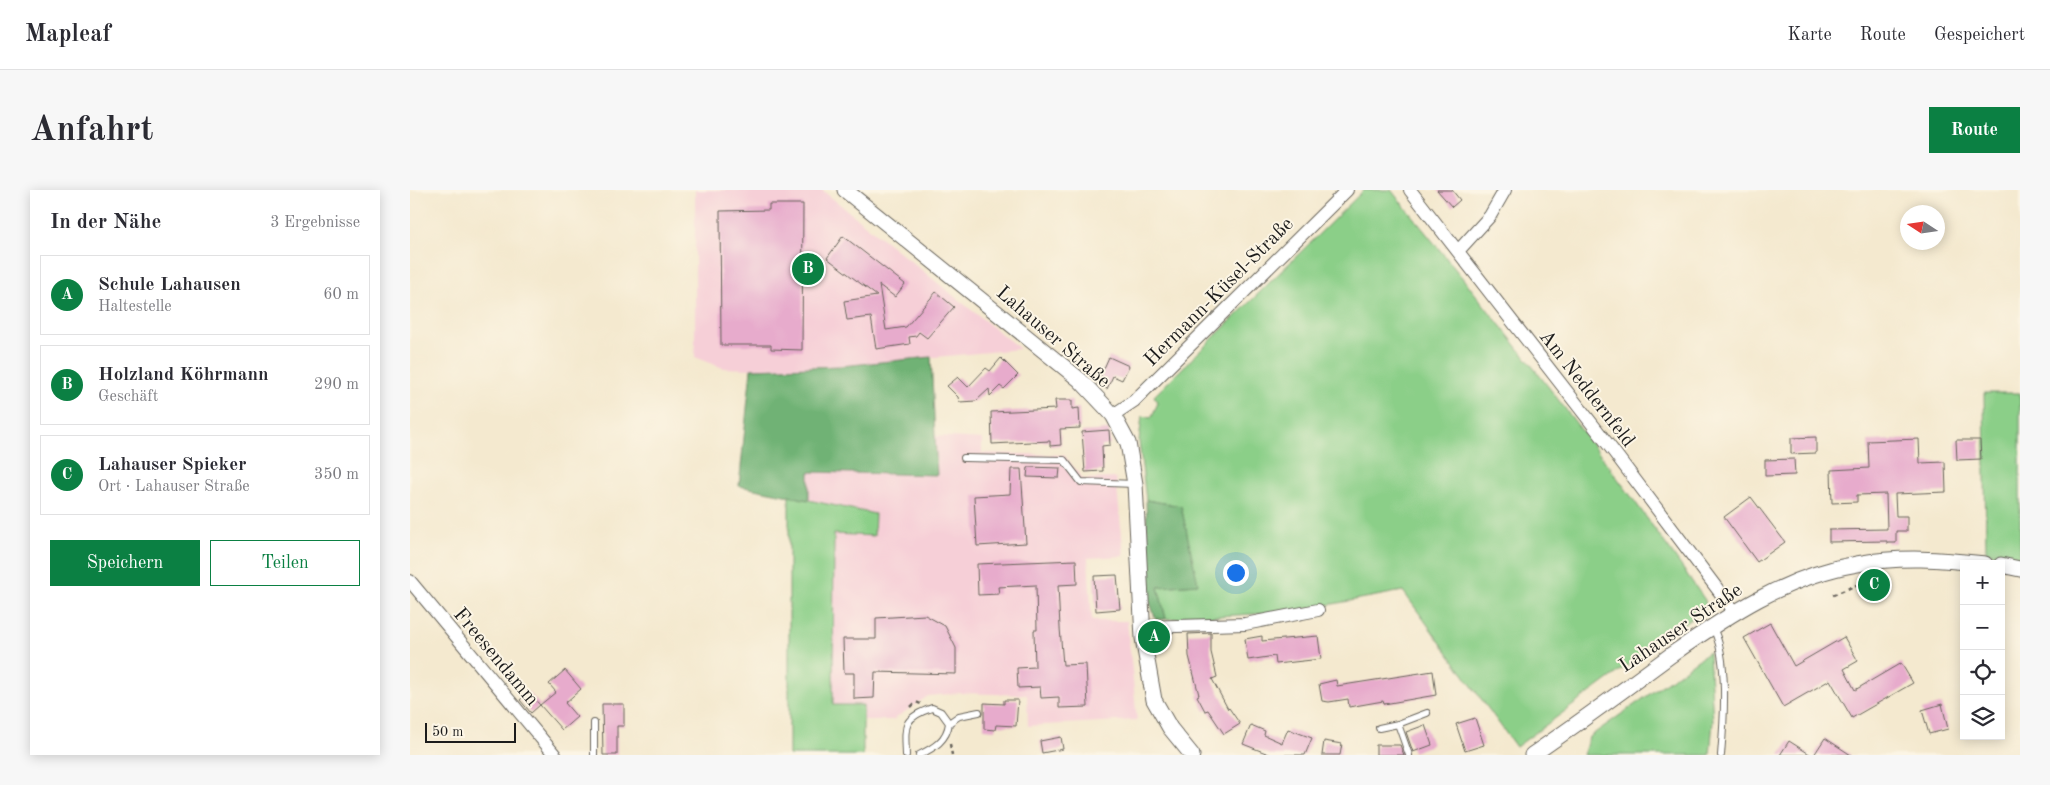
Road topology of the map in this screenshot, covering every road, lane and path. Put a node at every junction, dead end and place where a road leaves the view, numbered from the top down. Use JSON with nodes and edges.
{"nodes":[{"id":1,"x":845,"y":190,"type":"edge"},
{"id":2,"x":1347,"y":190,"type":"edge"},
{"id":3,"x":1410,"y":190,"type":"edge"},
{"id":4,"x":1505,"y":190,"type":"edge"},
{"id":5,"x":1459,"y":250,"type":"junction"},
{"id":6,"x":1113,"y":416,"type":"junction"},
{"id":7,"x":964,"y":458,"type":"dead end"},
{"id":8,"x":1134,"y":484,"type":"junction"},
{"id":9,"x":1960,"y":561,"type":"edge"},
{"id":10,"x":2005,"y":567,"type":"edge"},
{"id":11,"x":2020,"y":569,"type":"edge"},
{"id":12,"x":410,"y":581,"type":"edge"},
{"id":13,"x":1866,"y":581,"type":"dead end"},
{"id":14,"x":1833,"y":595,"type":"dead end"},
{"id":15,"x":1318,"y":610,"type":"dead end"},
{"id":16,"x":1734,"y":611,"type":"junction"},
{"id":17,"x":1712,"y":626,"type":"junction"},
{"id":18,"x":1142,"y":627,"type":"junction"},
{"id":19,"x":979,"y":712,"type":"dead end"},
{"id":20,"x":1427,"y":713,"type":"dead end"},
{"id":21,"x":594,"y":723,"type":"dead end"},
{"id":22,"x":949,"y":723,"type":"junction"},
{"id":23,"x":1398,"y":724,"type":"junction"},
{"id":24,"x":1379,"y":728,"type":"dead end"},
{"id":25,"x":555,"y":755,"type":"edge"},
{"id":26,"x":594,"y":755,"type":"edge"},
{"id":27,"x":906,"y":755,"type":"edge"},
{"id":28,"x":919,"y":755,"type":"edge"},
{"id":29,"x":1192,"y":755,"type":"edge"},
{"id":30,"x":1409,"y":755,"type":"edge"},
{"id":31,"x":1532,"y":755,"type":"edge"},
{"id":32,"x":1721,"y":755,"type":"edge"}],
"edges":[{"from":1,"to":6,"type":"street","name":"Lahauser Straße"},
{"from":2,"to":6,"type":"street","name":"Hermann-Küsel-Straße"},
{"from":3,"to":5,"type":"street","name":"Am Neddernfeld"},
{"from":4,"to":5,"type":"street"},
{"from":5,"to":16,"type":"street","name":"Am Neddernfeld"},
{"from":6,"to":8,"type":"street","name":"Lahauser Straße"},
{"from":7,"to":8,"type":"lane"},
{"from":8,"to":18,"type":"street","name":"Lahauser Straße"},
{"from":9,"to":16,"type":"street","name":"Lahauser Straße"},
{"from":10,"to":11,"type":"street"},
{"from":12,"to":25,"type":"street","name":"Freesendamm"},
{"from":13,"to":14,"type":"path"},
{"from":15,"to":18,"type":"street"},
{"from":16,"to":17,"type":"street","name":"Lahauser Straße"},
{"from":17,"to":31,"type":"street","name":"Lahauser Straße"},
{"from":17,"to":32,"type":"lane"},
{"from":18,"to":29,"type":"street","name":"Lahauser Straße"},
{"from":19,"to":22,"type":"lane"},
{"from":20,"to":23,"type":"lane"},
{"from":21,"to":26,"type":"lane"},
{"from":22,"to":27,"type":"lane"},
{"from":22,"to":28,"type":"lane"},
{"from":23,"to":24,"type":"lane"},
{"from":23,"to":30,"type":"lane"}]}
